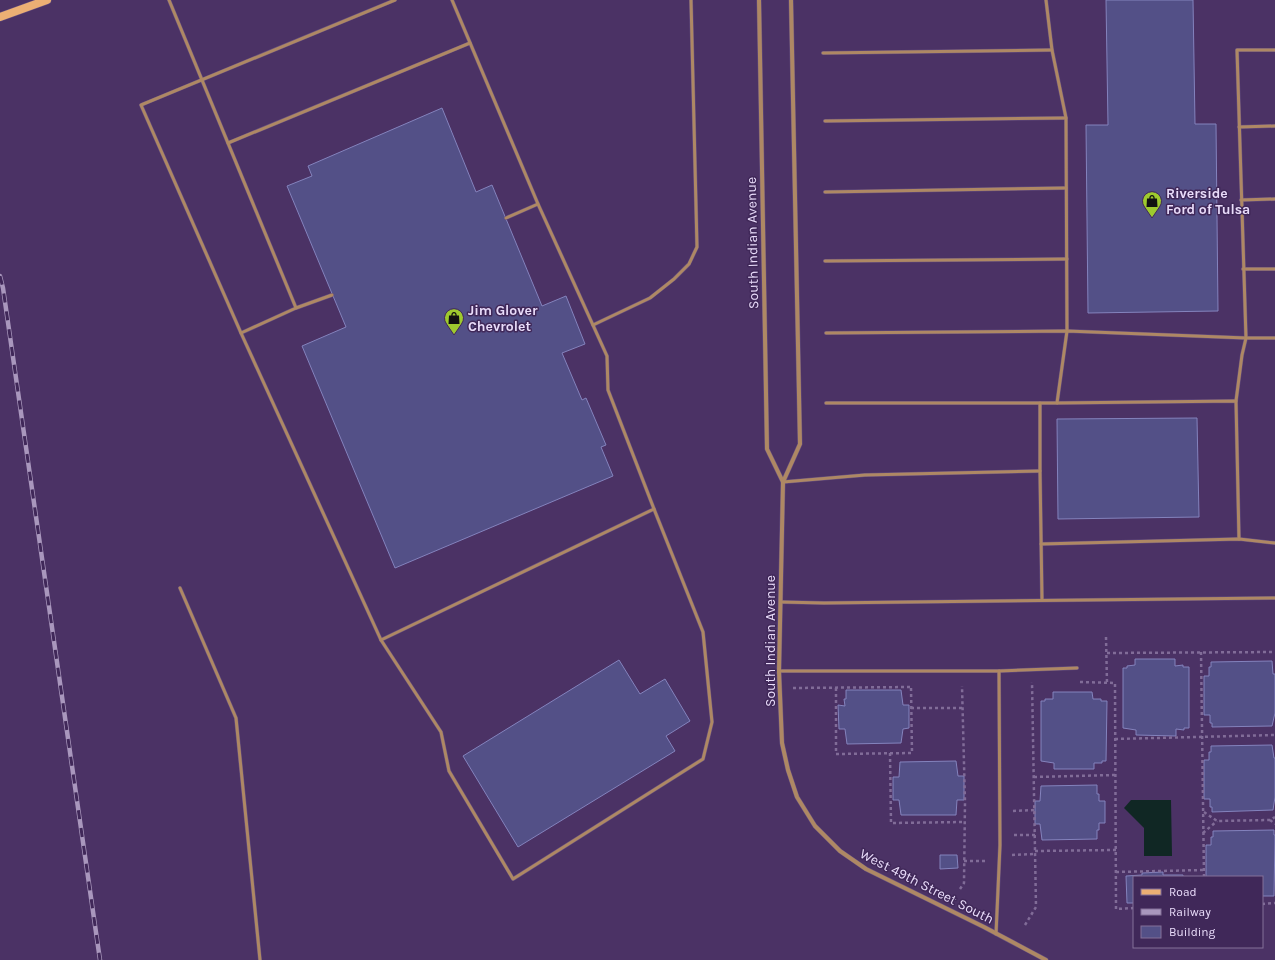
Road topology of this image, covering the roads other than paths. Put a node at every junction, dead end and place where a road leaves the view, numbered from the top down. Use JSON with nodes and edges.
{"nodes":[{"id":1,"x":46,"y":0,"type":"edge"},
{"id":2,"x":169,"y":0,"type":"edge"},
{"id":3,"x":395,"y":0,"type":"edge"},
{"id":4,"x":452,"y":0,"type":"edge"},
{"id":5,"x":691,"y":0,"type":"edge"},
{"id":6,"x":759,"y":0,"type":"edge"},
{"id":7,"x":791,"y":0,"type":"edge"},
{"id":8,"x":1046,"y":0,"type":"edge"},
{"id":9,"x":0,"y":18,"type":"edge"},
{"id":10,"x":470,"y":43,"type":"junction"},
{"id":11,"x":1052,"y":50,"type":"junction"},
{"id":12,"x":1275,"y":50,"type":"edge"},
{"id":13,"x":823,"y":53,"type":"dead end"},
{"id":14,"x":202,"y":80,"type":"junction"},
{"id":15,"x":1066,"y":118,"type":"junction"},
{"id":16,"x":825,"y":121,"type":"dead end"},
{"id":17,"x":1239,"y":126,"type":"junction"},
{"id":18,"x":1275,"y":126,"type":"edge"},
{"id":19,"x":228,"y":143,"type":"junction"},
{"id":20,"x":1066,"y":188,"type":"junction"},
{"id":21,"x":824,"y":192,"type":"dead end"},
{"id":22,"x":1275,"y":199,"type":"edge"},
{"id":23,"x":1241,"y":200,"type":"junction"},
{"id":24,"x":538,"y":204,"type":"junction"},
{"id":25,"x":506,"y":218,"type":"dead end"},
{"id":26,"x":1066,"y":259,"type":"junction"},
{"id":27,"x":825,"y":261,"type":"dead end"},
{"id":28,"x":1243,"y":269,"type":"junction"},
{"id":29,"x":1275,"y":269,"type":"edge"},
{"id":30,"x":332,"y":295,"type":"dead end"},
{"id":31,"x":296,"y":308,"type":"junction"},
{"id":32,"x":593,"y":325,"type":"junction"},
{"id":33,"x":1066,"y":331,"type":"junction"},
{"id":34,"x":241,"y":333,"type":"junction"},
{"id":35,"x":826,"y":333,"type":"dead end"},
{"id":36,"x":1246,"y":338,"type":"junction"},
{"id":37,"x":1275,"y":338,"type":"edge"},
{"id":38,"x":1236,"y":401,"type":"junction"},
{"id":39,"x":826,"y":403,"type":"dead end"},
{"id":40,"x":1040,"y":403,"type":"junction"},
{"id":41,"x":1057,"y":403,"type":"junction"},
{"id":42,"x":1040,"y":471,"type":"junction"},
{"id":43,"x":783,"y":482,"type":"junction"},
{"id":44,"x":654,"y":509,"type":"junction"},
{"id":45,"x":1239,"y":539,"type":"junction"},
{"id":46,"x":1275,"y":543,"type":"edge"},
{"id":47,"x":1041,"y":544,"type":"junction"},
{"id":48,"x":180,"y":588,"type":"dead end"},
{"id":49,"x":1275,"y":598,"type":"edge"},
{"id":50,"x":1042,"y":600,"type":"junction"},
{"id":51,"x":781,"y":602,"type":"junction"},
{"id":52,"x":382,"y":640,"type":"junction"},
{"id":53,"x":1076,"y":668,"type":"dead end"},
{"id":54,"x":779,"y":671,"type":"junction"},
{"id":55,"x":998,"y":671,"type":"junction"},
{"id":56,"x":797,"y":797,"type":"joint"},
{"id":57,"x":996,"y":934,"type":"junction"},
{"id":58,"x":260,"y":960,"type":"edge"},
{"id":59,"x":1046,"y":960,"type":"edge"}],
"edges":[{"from":1,"to":9,"type":"street"},
{"from":2,"to":14,"type":"lane"},
{"from":3,"to":14,"type":"lane"},
{"from":4,"to":10,"type":"lane"},
{"from":5,"to":32,"type":"lane"},
{"from":6,"to":43,"type":"street","name":"South Indian Avenue"},
{"from":7,"to":43,"type":"street","name":"South Indian Avenue"},
{"from":8,"to":11,"type":"lane"},
{"from":10,"to":19,"type":"lane"},
{"from":10,"to":24,"type":"lane"},
{"from":11,"to":13,"type":"lane"},
{"from":11,"to":15,"type":"lane"},
{"from":12,"to":17,"type":"lane"},
{"from":14,"to":19,"type":"lane"},
{"from":14,"to":34,"type":"lane"},
{"from":15,"to":16,"type":"lane"},
{"from":15,"to":20,"type":"lane"},
{"from":17,"to":18,"type":"lane"},
{"from":17,"to":23,"type":"lane"},
{"from":19,"to":31,"type":"lane"},
{"from":20,"to":21,"type":"lane"},
{"from":20,"to":26,"type":"lane"},
{"from":22,"to":23,"type":"lane"},
{"from":23,"to":28,"type":"lane"},
{"from":24,"to":25,"type":"lane"},
{"from":24,"to":32,"type":"lane"},
{"from":26,"to":27,"type":"lane"},
{"from":26,"to":33,"type":"lane"},
{"from":28,"to":29,"type":"lane"},
{"from":28,"to":36,"type":"lane"},
{"from":30,"to":31,"type":"lane"},
{"from":31,"to":34,"type":"lane"},
{"from":32,"to":44,"type":"lane"},
{"from":33,"to":35,"type":"lane"},
{"from":33,"to":36,"type":"lane"},
{"from":33,"to":41,"type":"lane"},
{"from":34,"to":52,"type":"lane"},
{"from":36,"to":37,"type":"lane"},
{"from":36,"to":38,"type":"lane"},
{"from":38,"to":41,"type":"lane"},
{"from":38,"to":45,"type":"lane"},
{"from":39,"to":40,"type":"lane"},
{"from":40,"to":41,"type":"lane"},
{"from":40,"to":42,"type":"lane"},
{"from":42,"to":43,"type":"lane"},
{"from":42,"to":47,"type":"lane"},
{"from":43,"to":51,"type":"street","name":"South Indian Avenue"},
{"from":44,"to":52,"type":"lane"},
{"from":44,"to":52,"type":"lane"},
{"from":45,"to":46,"type":"lane"},
{"from":45,"to":47,"type":"lane"},
{"from":47,"to":50,"type":"lane"},
{"from":48,"to":58,"type":"lane"},
{"from":49,"to":50,"type":"lane"},
{"from":50,"to":51,"type":"lane"},
{"from":51,"to":54,"type":"street","name":"South Indian Avenue"},
{"from":53,"to":55,"type":"lane"},
{"from":54,"to":55,"type":"lane"},
{"from":54,"to":56,"type":"street","name":"South Indian Avenue"},
{"from":55,"to":57,"type":"lane"},
{"from":56,"to":57,"type":"street","name":"West 49th Street South"},
{"from":57,"to":59,"type":"street","name":"West 49th Street South"}]}
